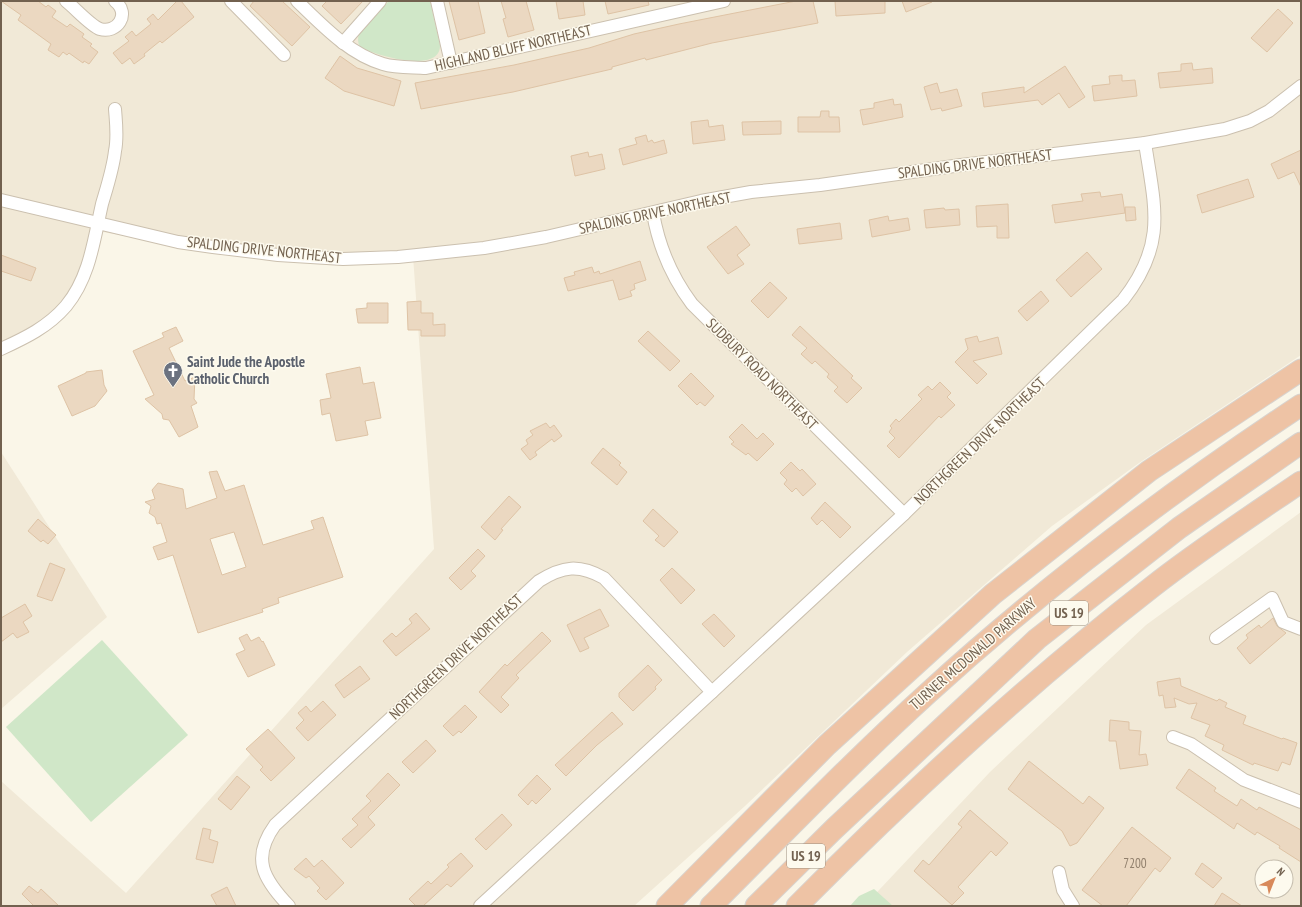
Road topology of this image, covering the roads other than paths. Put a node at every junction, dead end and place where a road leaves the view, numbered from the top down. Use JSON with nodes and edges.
{"nodes":[{"id":1,"x":66,"y":1,"type":"edge"},
{"id":2,"x":115,"y":1,"type":"edge"},
{"id":3,"x":231,"y":1,"type":"edge"},
{"id":4,"x":298,"y":1,"type":"edge"},
{"id":5,"x":380,"y":1,"type":"edge"},
{"id":6,"x":437,"y":1,"type":"edge"},
{"id":7,"x":724,"y":1,"type":"edge"},
{"id":8,"x":343,"y":43,"type":"junction"},
{"id":9,"x":284,"y":55,"type":"dead end"},
{"id":10,"x":451,"y":64,"type":"junction"},
{"id":11,"x":1301,"y":86,"type":"edge"},
{"id":12,"x":115,"y":109,"type":"dead end"},
{"id":13,"x":1144,"y":143,"type":"junction"},
{"id":14,"x":1,"y":200,"type":"edge"},
{"id":15,"x":653,"y":213,"type":"junction"},
{"id":16,"x":98,"y":223,"type":"junction"},
{"id":17,"x":1,"y":349,"type":"edge"},
{"id":18,"x":1301,"y":370,"type":"edge"},
{"id":19,"x":1301,"y":405,"type":"edge"},
{"id":20,"x":1301,"y":443,"type":"edge"},
{"id":21,"x":1301,"y":482,"type":"edge"},
{"id":22,"x":904,"y":514,"type":"junction"},
{"id":23,"x":1301,"y":629,"type":"edge"},
{"id":24,"x":1216,"y":638,"type":"dead end"},
{"id":25,"x":712,"y":692,"type":"junction"},
{"id":26,"x":1173,"y":737,"type":"dead end"},
{"id":27,"x":1301,"y":802,"type":"edge"},
{"id":28,"x":747,"y":826,"type":"junction"},
{"id":29,"x":1059,"y":872,"type":"dead end"},
{"id":30,"x":289,"y":906,"type":"edge"},
{"id":31,"x":480,"y":906,"type":"edge"},
{"id":32,"x":653,"y":906,"type":"edge"},
{"id":33,"x":667,"y":906,"type":"edge"},
{"id":34,"x":711,"y":906,"type":"edge"},
{"id":35,"x":756,"y":906,"type":"edge"},
{"id":36,"x":797,"y":906,"type":"edge"},
{"id":37,"x":1073,"y":906,"type":"edge"}],
"edges":[{"from":1,"to":2,"type":"street"},
{"from":3,"to":9,"type":"street"},
{"from":4,"to":8,"type":"street","name":"HIGHLAND BLUFF NORTHEAST"},
{"from":5,"to":8,"type":"street"},
{"from":6,"to":10,"type":"street"},
{"from":7,"to":10,"type":"street","name":"HIGHLAND BLUFF NORTHEAST"},
{"from":8,"to":10,"type":"street","name":"HIGHLAND BLUFF NORTHEAST"},
{"from":11,"to":13,"type":"street","name":"SPALDING DRIVE NORTHEAST"},
{"from":12,"to":16,"type":"street"},
{"from":13,"to":15,"type":"street","name":"SPALDING DRIVE NORTHEAST"},
{"from":13,"to":22,"type":"street","name":"NORTHGREEN DRIVE NORTHEAST"},
{"from":14,"to":16,"type":"street","name":"SPALDING DRIVE NORTHEAST"},
{"from":15,"to":16,"type":"street","name":"SPALDING DRIVE NORTHEAST"},
{"from":15,"to":22,"type":"street","name":"SUDBURY ROAD NORTHEAST"},
{"from":16,"to":17,"type":"street"},
{"from":18,"to":28,"type":"highway"},
{"from":19,"to":34,"type":"highway","name":"TURNER MCDONALD PARKWAY","number":"US 19"},
{"from":20,"to":35,"type":"highway","name":"TURNER MCDONALD PARKWAY","number":"US 19"},
{"from":21,"to":36,"type":"highway"},
{"from":22,"to":25,"type":"street","name":"NORTHGREEN DRIVE NORTHEAST"},
{"from":23,"to":24,"type":"street"},
{"from":25,"to":30,"type":"street","name":"NORTHGREEN DRIVE NORTHEAST"},
{"from":25,"to":31,"type":"street","name":"NORTHGREEN DRIVE NORTHEAST"},
{"from":26,"to":27,"type":"street"},
{"from":28,"to":32,"type":"highway"},
{"from":28,"to":33,"type":"highway"},
{"from":29,"to":37,"type":"street"}]}
